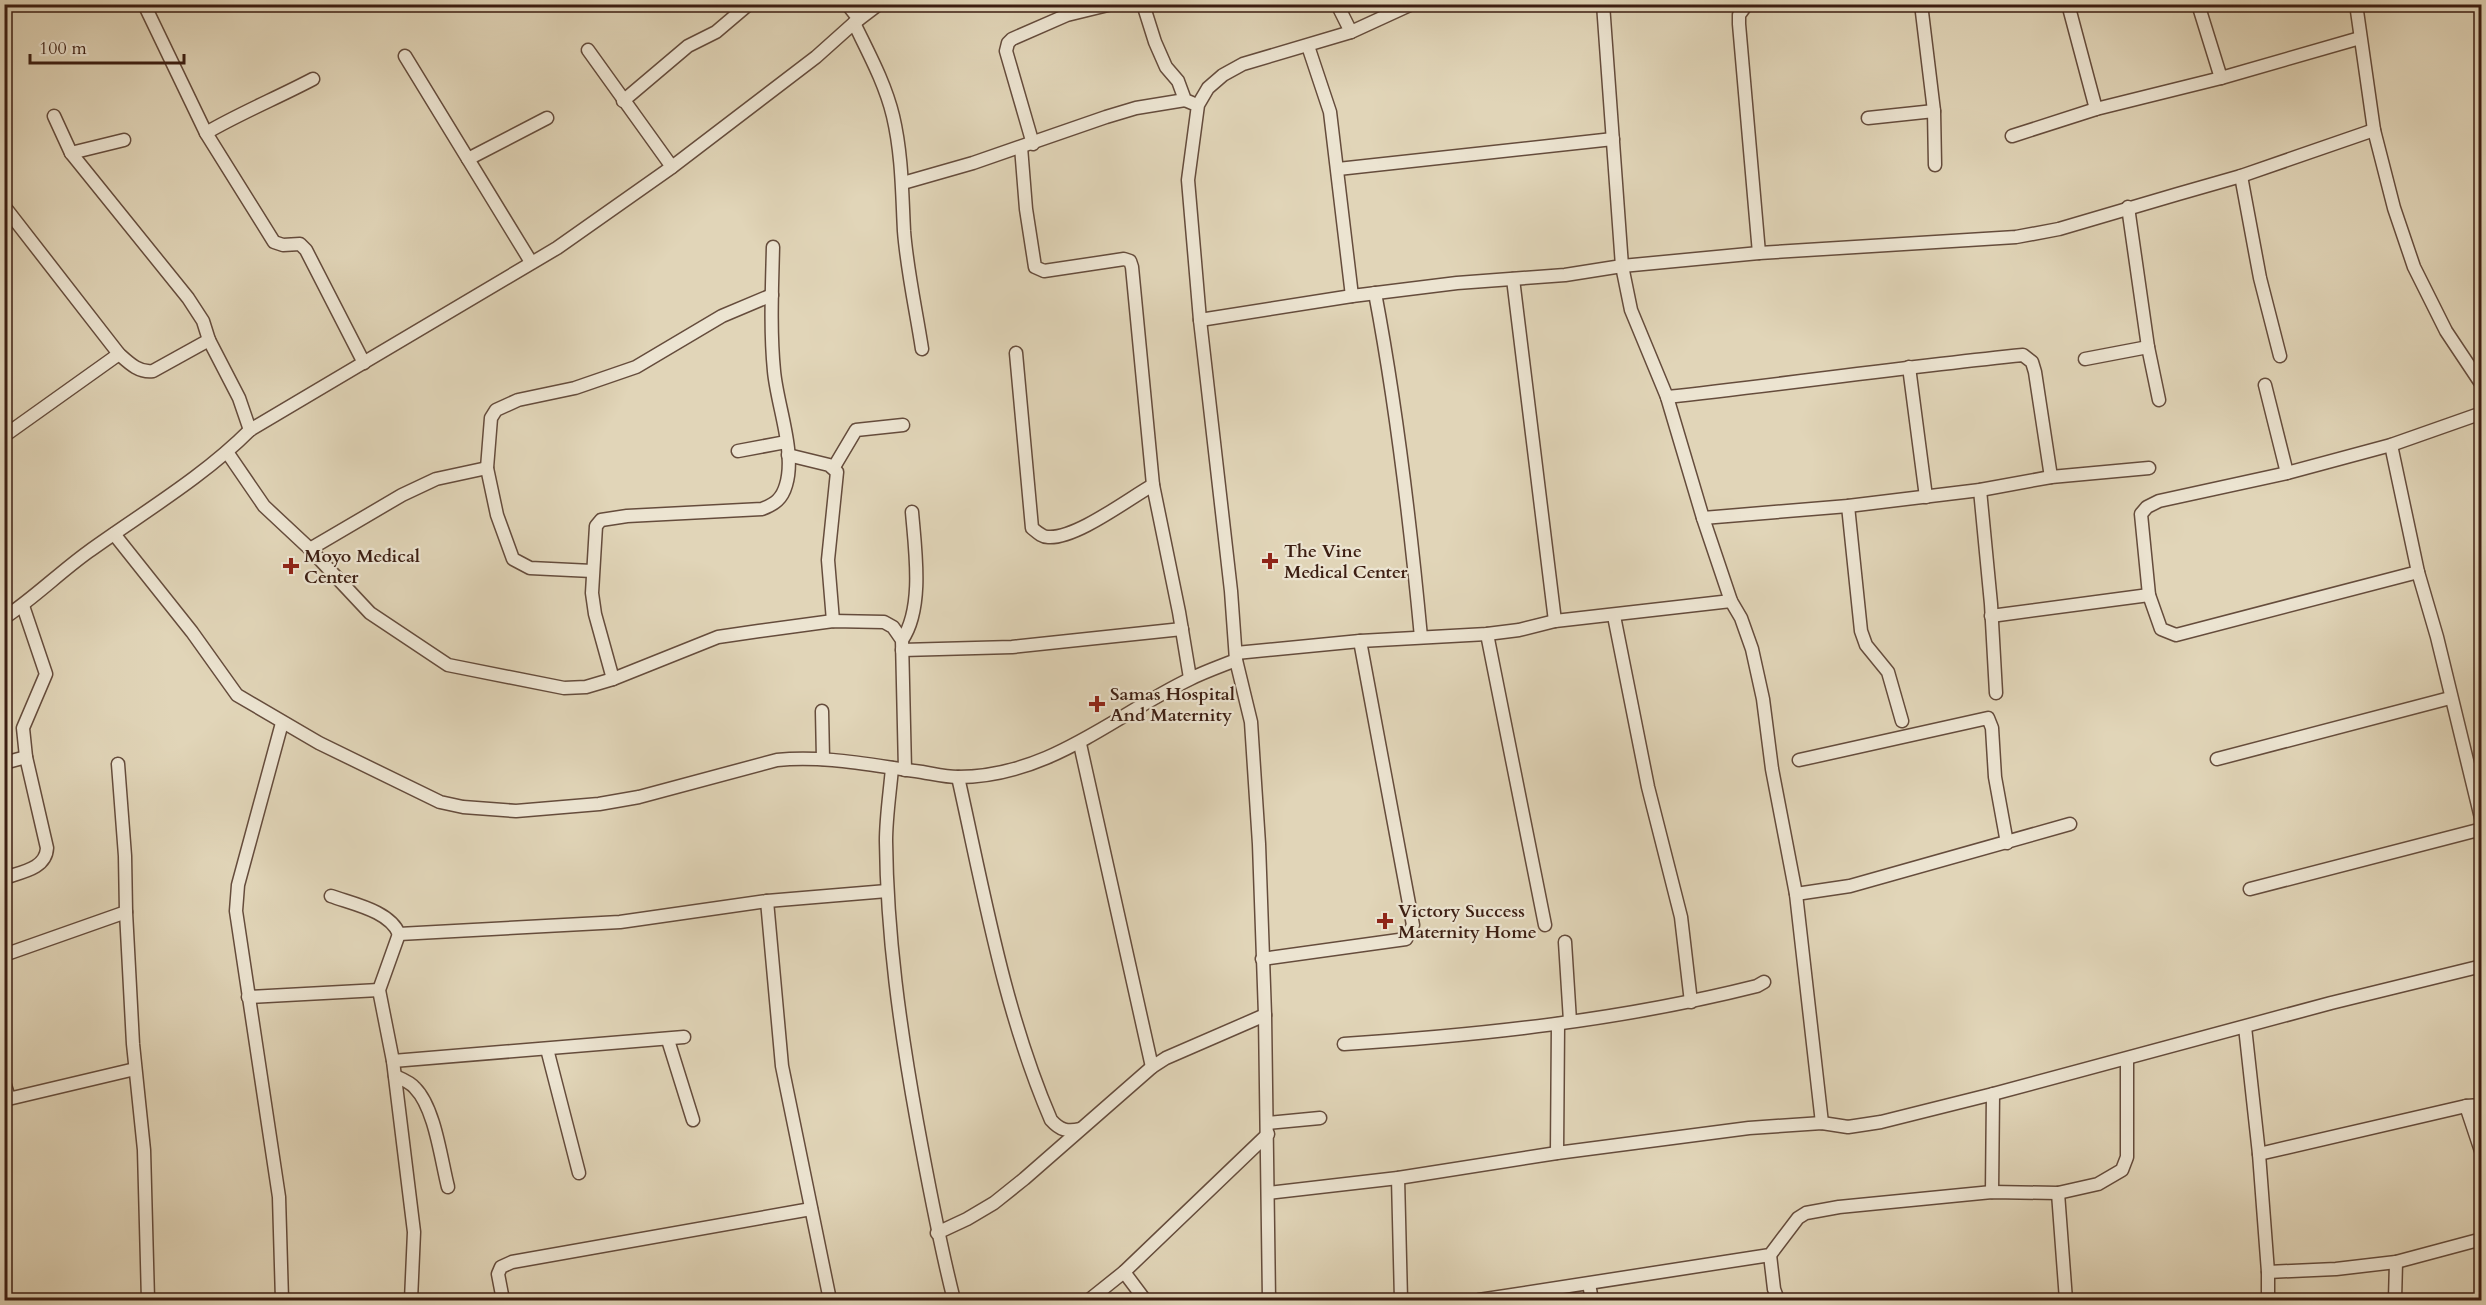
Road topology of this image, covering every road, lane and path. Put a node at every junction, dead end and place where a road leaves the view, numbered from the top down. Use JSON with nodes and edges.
{"nodes":[{"id":1,"x":144,"y":4,"type":"edge"},
{"id":2,"x":748,"y":4,"type":"edge"},
{"id":3,"x":847,"y":4,"type":"edge"},
{"id":4,"x":879,"y":4,"type":"edge"},
{"id":5,"x":1112,"y":4,"type":"edge"},
{"id":6,"x":1143,"y":4,"type":"edge"},
{"id":7,"x":1337,"y":4,"type":"edge"},
{"id":8,"x":1412,"y":4,"type":"edge"},
{"id":9,"x":1603,"y":4,"type":"edge"},
{"id":10,"x":1921,"y":4,"type":"edge"},
{"id":11,"x":2068,"y":4,"type":"edge"},
{"id":12,"x":2198,"y":4,"type":"edge"},
{"id":13,"x":2356,"y":4,"type":"edge"},
{"id":14,"x":1742,"y":7,"type":"edge"},
{"id":15,"x":856,"y":21,"type":"junction"},
{"id":16,"x":1351,"y":32,"type":"junction"},
{"id":17,"x":2360,"y":38,"type":"junction"},
{"id":18,"x":1308,"y":46,"type":"junction"},
{"id":19,"x":588,"y":50,"type":"dead end"},
{"id":20,"x":405,"y":56,"type":"dead end"},
{"id":21,"x":2221,"y":78,"type":"junction"},
{"id":22,"x":313,"y":79,"type":"dead end"},
{"id":23,"x":1185,"y":100,"type":"junction"},
{"id":24,"x":622,"y":101,"type":"junction"},
{"id":25,"x":1198,"y":105,"type":"junction"},
{"id":26,"x":2096,"y":109,"type":"junction"},
{"id":27,"x":1934,"y":111,"type":"junction"},
{"id":28,"x":54,"y":116,"type":"dead end"},
{"id":29,"x":548,"y":118,"type":"dead end"},
{"id":30,"x":1868,"y":118,"type":"dead end"},
{"id":31,"x":2374,"y":130,"type":"junction"},
{"id":32,"x":206,"y":133,"type":"junction"},
{"id":33,"x":2012,"y":136,"type":"dead end"},
{"id":34,"x":1613,"y":139,"type":"junction"},
{"id":35,"x":124,"y":140,"type":"dead end"},
{"id":36,"x":1027,"y":145,"type":"junction"},
{"id":37,"x":71,"y":153,"type":"junction"},
{"id":38,"x":468,"y":159,"type":"junction"},
{"id":39,"x":1935,"y":165,"type":"dead end"},
{"id":40,"x":672,"y":167,"type":"junction"},
{"id":41,"x":1338,"y":168,"type":"junction"},
{"id":42,"x":2241,"y":176,"type":"junction"},
{"id":43,"x":903,"y":183,"type":"junction"},
{"id":44,"x":4,"y":206,"type":"edge"},
{"id":45,"x":2128,"y":207,"type":"junction"},
{"id":46,"x":773,"y":247,"type":"dead end"},
{"id":47,"x":1759,"y":253,"type":"junction"},
{"id":48,"x":531,"y":262,"type":"junction"},
{"id":49,"x":1622,"y":266,"type":"junction"},
{"id":50,"x":1513,"y":279,"type":"junction"},
{"id":51,"x":1375,"y":293,"type":"junction"},
{"id":52,"x":772,"y":295,"type":"junction"},
{"id":53,"x":1352,"y":296,"type":"junction"},
{"id":54,"x":1200,"y":320,"type":"junction"},
{"id":55,"x":209,"y":340,"type":"junction"},
{"id":56,"x":2148,"y":347,"type":"junction"},
{"id":57,"x":922,"y":349,"type":"dead end"},
{"id":58,"x":1016,"y":353,"type":"dead end"},
{"id":59,"x":119,"y":354,"type":"junction"},
{"id":60,"x":2280,"y":356,"type":"dead end"},
{"id":61,"x":2085,"y":359,"type":"dead end"},
{"id":62,"x":364,"y":363,"type":"junction"},
{"id":63,"x":1909,"y":367,"type":"junction"},
{"id":64,"x":2265,"y":385,"type":"dead end"},
{"id":65,"x":2481,"y":385,"type":"edge"},
{"id":66,"x":1667,"y":397,"type":"junction"},
{"id":67,"x":2159,"y":400,"type":"dead end"},
{"id":68,"x":2481,"y":413,"type":"edge"},
{"id":69,"x":903,"y":425,"type":"dead end"},
{"id":70,"x":250,"y":430,"type":"junction"},
{"id":71,"x":4,"y":436,"type":"edge"},
{"id":72,"x":786,"y":442,"type":"junction"},
{"id":73,"x":2391,"y":445,"type":"junction"},
{"id":74,"x":738,"y":451,"type":"dead end"},
{"id":75,"x":227,"y":452,"type":"junction"},
{"id":76,"x":788,"y":455,"type":"junction"},
{"id":77,"x":834,"y":467,"type":"junction"},
{"id":78,"x":487,"y":468,"type":"junction"},
{"id":79,"x":2149,"y":468,"type":"dead end"},
{"id":80,"x":2287,"y":472,"type":"junction"},
{"id":81,"x":2051,"y":477,"type":"junction"},
{"id":82,"x":1153,"y":485,"type":"junction"},
{"id":83,"x":1980,"y":490,"type":"junction"},
{"id":84,"x":1926,"y":496,"type":"junction"},
{"id":85,"x":1848,"y":506,"type":"junction"},
{"id":86,"x":912,"y":512,"type":"dead end"},
{"id":87,"x":1703,"y":518,"type":"junction"},
{"id":88,"x":114,"y":534,"type":"junction"},
{"id":89,"x":310,"y":549,"type":"junction"},
{"id":90,"x":592,"y":571,"type":"junction"},
{"id":91,"x":2418,"y":572,"type":"junction"},
{"id":92,"x":2149,"y":595,"type":"junction"},
{"id":93,"x":1731,"y":601,"type":"junction"},
{"id":94,"x":23,"y":606,"type":"junction"},
{"id":95,"x":1614,"y":616,"type":"junction"},
{"id":96,"x":1991,"y":616,"type":"junction"},
{"id":97,"x":4,"y":618,"type":"edge"},
{"id":98,"x":833,"y":621,"type":"junction"},
{"id":99,"x":1555,"y":621,"type":"junction"},
{"id":100,"x":1182,"y":628,"type":"junction"},
{"id":101,"x":1487,"y":634,"type":"junction"},
{"id":102,"x":1421,"y":637,"type":"junction"},
{"id":103,"x":1360,"y":641,"type":"junction"},
{"id":104,"x":902,"y":645,"type":"junction"},
{"id":105,"x":1236,"y":657,"type":"junction"},
{"id":106,"x":1190,"y":678,"type":"junction"},
{"id":107,"x":613,"y":679,"type":"junction"},
{"id":108,"x":1996,"y":693,"type":"dead end"},
{"id":109,"x":2450,"y":698,"type":"junction"},
{"id":110,"x":822,"y":711,"type":"dead end"},
{"id":111,"x":1902,"y":721,"type":"dead end"},
{"id":112,"x":282,"y":723,"type":"junction"},
{"id":113,"x":1080,"y":744,"type":"junction"},
{"id":114,"x":26,"y":757,"type":"junction"},
{"id":115,"x":823,"y":759,"type":"junction"},
{"id":116,"x":2217,"y":759,"type":"dead end"},
{"id":117,"x":1799,"y":760,"type":"dead end"},
{"id":118,"x":4,"y":763,"type":"edge"},
{"id":119,"x":118,"y":764,"type":"dead end"},
{"id":120,"x":892,"y":768,"type":"junction"},
{"id":121,"x":905,"y":770,"type":"junction"},
{"id":122,"x":958,"y":777,"type":"junction"},
{"id":123,"x":2481,"y":822,"type":"edge"},
{"id":124,"x":2070,"y":824,"type":"dead end"},
{"id":125,"x":2481,"y":829,"type":"edge"},
{"id":126,"x":2007,"y":843,"type":"junction"},
{"id":127,"x":4,"y":878,"type":"edge"},
{"id":128,"x":2250,"y":888,"type":"dead end"},
{"id":129,"x":887,"y":891,"type":"junction"},
{"id":130,"x":1796,"y":894,"type":"junction"},
{"id":131,"x":331,"y":896,"type":"dead end"},
{"id":132,"x":767,"y":901,"type":"junction"},
{"id":133,"x":126,"y":912,"type":"junction"},
{"id":134,"x":1545,"y":925,"type":"dead end"},
{"id":135,"x":399,"y":934,"type":"junction"},
{"id":136,"x":1564,"y":942,"type":"dead end"},
{"id":137,"x":4,"y":955,"type":"edge"},
{"id":138,"x":1262,"y":959,"type":"junction"},
{"id":139,"x":2481,"y":966,"type":"edge"},
{"id":140,"x":1764,"y":982,"type":"dead end"},
{"id":141,"x":379,"y":990,"type":"junction"},
{"id":142,"x":249,"y":997,"type":"junction"},
{"id":143,"x":1691,"y":1002,"type":"junction"},
{"id":144,"x":1265,"y":1015,"type":"junction"},
{"id":145,"x":1564,"y":1023,"type":"junction"},
{"id":146,"x":2245,"y":1027,"type":"junction"},
{"id":147,"x":684,"y":1037,"type":"dead end"},
{"id":148,"x":668,"y":1040,"type":"junction"},
{"id":149,"x":1344,"y":1044,"type":"dead end"},
{"id":150,"x":547,"y":1049,"type":"junction"},
{"id":151,"x":2127,"y":1059,"type":"junction"},
{"id":152,"x":393,"y":1061,"type":"junction"},
{"id":153,"x":1152,"y":1067,"type":"junction"},
{"id":154,"x":135,"y":1069,"type":"junction"},
{"id":155,"x":395,"y":1076,"type":"junction"},
{"id":156,"x":4,"y":1083,"type":"edge"},
{"id":157,"x":1993,"y":1094,"type":"junction"},
{"id":158,"x":7,"y":1099,"type":"edge"},
{"id":159,"x":2481,"y":1105,"type":"edge"},
{"id":160,"x":2466,"y":1106,"type":"junction"},
{"id":161,"x":1320,"y":1118,"type":"dead end"},
{"id":162,"x":693,"y":1120,"type":"dead end"},
{"id":163,"x":1822,"y":1123,"type":"junction"},
{"id":164,"x":1268,"y":1128,"type":"junction"},
{"id":165,"x":1080,"y":1129,"type":"junction"},
{"id":166,"x":1557,"y":1154,"type":"junction"},
{"id":167,"x":2259,"y":1154,"type":"junction"},
{"id":168,"x":2481,"y":1154,"type":"edge"},
{"id":169,"x":579,"y":1173,"type":"dead end"},
{"id":170,"x":1398,"y":1178,"type":"junction"},
{"id":171,"x":448,"y":1187,"type":"dead end"},
{"id":172,"x":1992,"y":1192,"type":"junction"},
{"id":173,"x":1269,"y":1193,"type":"junction"},
{"id":174,"x":2058,"y":1193,"type":"junction"},
{"id":175,"x":811,"y":1209,"type":"junction"},
{"id":176,"x":937,"y":1233,"type":"junction"},
{"id":177,"x":2481,"y":1239,"type":"edge"},
{"id":178,"x":1770,"y":1255,"type":"junction"},
{"id":179,"x":2396,"y":1262,"type":"junction"},
{"id":180,"x":1124,"y":1272,"type":"junction"},
{"id":181,"x":2268,"y":1272,"type":"junction"},
{"id":182,"x":1589,"y":1284,"type":"junction"},
{"id":183,"x":148,"y":1300,"type":"edge"},
{"id":184,"x":282,"y":1300,"type":"edge"},
{"id":185,"x":411,"y":1300,"type":"edge"},
{"id":186,"x":503,"y":1300,"type":"edge"},
{"id":187,"x":830,"y":1300,"type":"edge"},
{"id":188,"x":954,"y":1300,"type":"edge"},
{"id":189,"x":1089,"y":1300,"type":"edge"},
{"id":190,"x":1145,"y":1300,"type":"edge"},
{"id":191,"x":1269,"y":1300,"type":"edge"},
{"id":192,"x":1401,"y":1300,"type":"edge"},
{"id":193,"x":1479,"y":1300,"type":"edge"},
{"id":194,"x":1592,"y":1300,"type":"edge"},
{"id":195,"x":1778,"y":1300,"type":"edge"},
{"id":196,"x":2066,"y":1300,"type":"edge"},
{"id":197,"x":2268,"y":1300,"type":"edge"},
{"id":198,"x":2395,"y":1300,"type":"edge"}],
"edges":[{"from":1,"to":32,"type":"street"},
{"from":2,"to":24,"type":"street"},
{"from":3,"to":15,"type":"street"},
{"from":4,"to":15,"type":"street"},
{"from":5,"to":36,"type":"street"},
{"from":6,"to":23,"type":"street"},
{"from":7,"to":16,"type":"street"},
{"from":8,"to":16,"type":"street"},
{"from":9,"to":34,"type":"street"},
{"from":10,"to":27,"type":"street"},
{"from":11,"to":26,"type":"street"},
{"from":12,"to":21,"type":"street"},
{"from":13,"to":17,"type":"street"},
{"from":14,"to":47,"type":"street"},
{"from":15,"to":40,"type":"street"},
{"from":15,"to":43,"type":"street"},
{"from":16,"to":18,"type":"street"},
{"from":17,"to":21,"type":"street"},
{"from":17,"to":31,"type":"street"},
{"from":18,"to":25,"type":"street"},
{"from":18,"to":41,"type":"street"},
{"from":19,"to":24,"type":"street"},
{"from":20,"to":38,"type":"street"},
{"from":21,"to":26,"type":"street"},
{"from":22,"to":32,"type":"street"},
{"from":23,"to":25,"type":"street"},
{"from":23,"to":36,"type":"street"},
{"from":24,"to":40,"type":"street"},
{"from":25,"to":54,"type":"street"},
{"from":26,"to":33,"type":"street"},
{"from":27,"to":30,"type":"street"},
{"from":27,"to":39,"type":"street"},
{"from":28,"to":37,"type":"street"},
{"from":29,"to":38,"type":"street"},
{"from":31,"to":42,"type":"street"},
{"from":31,"to":65,"type":"street"},
{"from":32,"to":62,"type":"street"},
{"from":34,"to":41,"type":"street"},
{"from":34,"to":49,"type":"street"},
{"from":35,"to":37,"type":"street"},
{"from":36,"to":43,"type":"street"},
{"from":36,"to":82,"type":"street"},
{"from":37,"to":55,"type":"street"},
{"from":38,"to":48,"type":"street"},
{"from":40,"to":48,"type":"street"},
{"from":41,"to":53,"type":"street"},
{"from":42,"to":45,"type":"street"},
{"from":42,"to":60,"type":"street"},
{"from":43,"to":57,"type":"street"},
{"from":44,"to":59,"type":"street"},
{"from":45,"to":47,"type":"street"},
{"from":45,"to":56,"type":"street"},
{"from":46,"to":52,"type":"street"},
{"from":47,"to":49,"type":"street"},
{"from":48,"to":62,"type":"street"},
{"from":49,"to":50,"type":"street"},
{"from":49,"to":66,"type":"street"},
{"from":50,"to":51,"type":"street"},
{"from":50,"to":99,"type":"street"},
{"from":51,"to":53,"type":"street"},
{"from":51,"to":102,"type":"street"},
{"from":52,"to":72,"type":"street"},
{"from":52,"to":78,"type":"street"},
{"from":53,"to":54,"type":"street"},
{"from":54,"to":105,"type":"street"},
{"from":55,"to":59,"type":"street"},
{"from":55,"to":70,"type":"street"},
{"from":56,"to":61,"type":"street"},
{"from":56,"to":67,"type":"street"},
{"from":58,"to":82,"type":"street"},
{"from":59,"to":71,"type":"street"},
{"from":62,"to":70,"type":"street"},
{"from":63,"to":66,"type":"street"},
{"from":63,"to":81,"type":"street"},
{"from":63,"to":84,"type":"street"},
{"from":64,"to":80,"type":"street"},
{"from":66,"to":87,"type":"street"},
{"from":68,"to":73,"type":"street"},
{"from":69,"to":77,"type":"street"},
{"from":70,"to":75,"type":"street"},
{"from":72,"to":74,"type":"street"},
{"from":72,"to":76,"type":"street"},
{"from":73,"to":80,"type":"street"},
{"from":73,"to":91,"type":"street"},
{"from":75,"to":88,"type":"street"},
{"from":75,"to":89,"type":"street"},
{"from":76,"to":77,"type":"street"},
{"from":76,"to":90,"type":"street"},
{"from":77,"to":98,"type":"street"},
{"from":78,"to":89,"type":"street"},
{"from":78,"to":90,"type":"street"},
{"from":79,"to":81,"type":"street"},
{"from":80,"to":92,"type":"street"},
{"from":81,"to":83,"type":"street"},
{"from":82,"to":100,"type":"street"},
{"from":83,"to":84,"type":"street"},
{"from":83,"to":96,"type":"street"},
{"from":84,"to":85,"type":"street"},
{"from":85,"to":87,"type":"street"},
{"from":85,"to":111,"type":"street"},
{"from":86,"to":104,"type":"street"},
{"from":87,"to":93,"type":"street"},
{"from":88,"to":94,"type":"street"},
{"from":88,"to":112,"type":"street"},
{"from":89,"to":107,"type":"street"},
{"from":90,"to":107,"type":"street"},
{"from":91,"to":92,"type":"street"},
{"from":91,"to":109,"type":"street"},
{"from":92,"to":96,"type":"street"},
{"from":93,"to":95,"type":"street"},
{"from":93,"to":130,"type":"street"},
{"from":94,"to":97,"type":"street"},
{"from":94,"to":114,"type":"street"},
{"from":95,"to":99,"type":"street"},
{"from":95,"to":143,"type":"street"},
{"from":96,"to":108,"type":"street"},
{"from":98,"to":104,"type":"street"},
{"from":98,"to":107,"type":"street"},
{"from":99,"to":101,"type":"street"},
{"from":100,"to":104,"type":"street"},
{"from":100,"to":106,"type":"street"},
{"from":101,"to":102,"type":"street"},
{"from":101,"to":134,"type":"street"},
{"from":102,"to":103,"type":"street"},
{"from":103,"to":105,"type":"street"},
{"from":103,"to":138,"type":"street"},
{"from":104,"to":121,"type":"street"},
{"from":105,"to":106,"type":"street"},
{"from":105,"to":138,"type":"street"},
{"from":106,"to":113,"type":"street"},
{"from":109,"to":116,"type":"street"},
{"from":109,"to":123,"type":"street"},
{"from":110,"to":115,"type":"street"},
{"from":112,"to":115,"type":"street"},
{"from":112,"to":142,"type":"street"},
{"from":113,"to":122,"type":"street"},
{"from":113,"to":153,"type":"street"},
{"from":114,"to":118,"type":"street"},
{"from":114,"to":127,"type":"street"},
{"from":115,"to":120,"type":"street"},
{"from":117,"to":126,"type":"street"},
{"from":119,"to":133,"type":"street"},
{"from":120,"to":121,"type":"street"},
{"from":120,"to":129,"type":"street"},
{"from":121,"to":122,"type":"street"},
{"from":122,"to":165,"type":"street"},
{"from":124,"to":126,"type":"street"},
{"from":125,"to":128,"type":"street"},
{"from":126,"to":130,"type":"street"},
{"from":129,"to":132,"type":"street"},
{"from":129,"to":176,"type":"street"},
{"from":130,"to":163,"type":"street"},
{"from":131,"to":135,"type":"street"},
{"from":132,"to":135,"type":"street"},
{"from":132,"to":175,"type":"street"},
{"from":133,"to":137,"type":"street"},
{"from":133,"to":154,"type":"street"},
{"from":135,"to":141,"type":"street"},
{"from":136,"to":145,"type":"street"},
{"from":138,"to":144,"type":"street"},
{"from":139,"to":146,"type":"street"},
{"from":140,"to":143,"type":"street"},
{"from":141,"to":142,"type":"street"},
{"from":141,"to":152,"type":"street"},
{"from":142,"to":184,"type":"street"},
{"from":143,"to":145,"type":"street"},
{"from":144,"to":153,"type":"street"},
{"from":144,"to":164,"type":"street"},
{"from":145,"to":149,"type":"street"},
{"from":145,"to":166,"type":"street"},
{"from":146,"to":151,"type":"street"},
{"from":146,"to":167,"type":"street"},
{"from":147,"to":148,"type":"street"},
{"from":148,"to":150,"type":"street"},
{"from":148,"to":162,"type":"street"},
{"from":150,"to":152,"type":"street"},
{"from":150,"to":169,"type":"street"},
{"from":151,"to":157,"type":"street"},
{"from":151,"to":174,"type":"street"},
{"from":152,"to":155,"type":"street"},
{"from":153,"to":165,"type":"street"},
{"from":154,"to":158,"type":"street"},
{"from":154,"to":183,"type":"street"},
{"from":155,"to":171,"type":"street"},
{"from":155,"to":185,"type":"street"},
{"from":156,"to":158,"type":"street"},
{"from":157,"to":163,"type":"street"},
{"from":157,"to":172,"type":"street"},
{"from":159,"to":160,"type":"street"},
{"from":160,"to":167,"type":"street"},
{"from":160,"to":168,"type":"street"},
{"from":161,"to":164,"type":"street"},
{"from":163,"to":166,"type":"street"},
{"from":164,"to":173,"type":"street"},
{"from":164,"to":180,"type":"street"},
{"from":165,"to":176,"type":"street"},
{"from":166,"to":170,"type":"street"},
{"from":167,"to":181,"type":"street"},
{"from":170,"to":173,"type":"street"},
{"from":170,"to":192,"type":"street"},
{"from":172,"to":174,"type":"street"},
{"from":172,"to":178,"type":"street"},
{"from":173,"to":191,"type":"street"},
{"from":174,"to":196,"type":"street"},
{"from":175,"to":186,"type":"street"},
{"from":175,"to":187,"type":"street"},
{"from":176,"to":188,"type":"street"},
{"from":177,"to":179,"type":"street"},
{"from":178,"to":182,"type":"street"},
{"from":178,"to":195,"type":"street"},
{"from":179,"to":181,"type":"street"},
{"from":179,"to":198,"type":"street"},
{"from":180,"to":189,"type":"street"},
{"from":180,"to":190,"type":"street"},
{"from":181,"to":197,"type":"street"},
{"from":182,"to":193,"type":"street"},
{"from":182,"to":194,"type":"street"}]}
